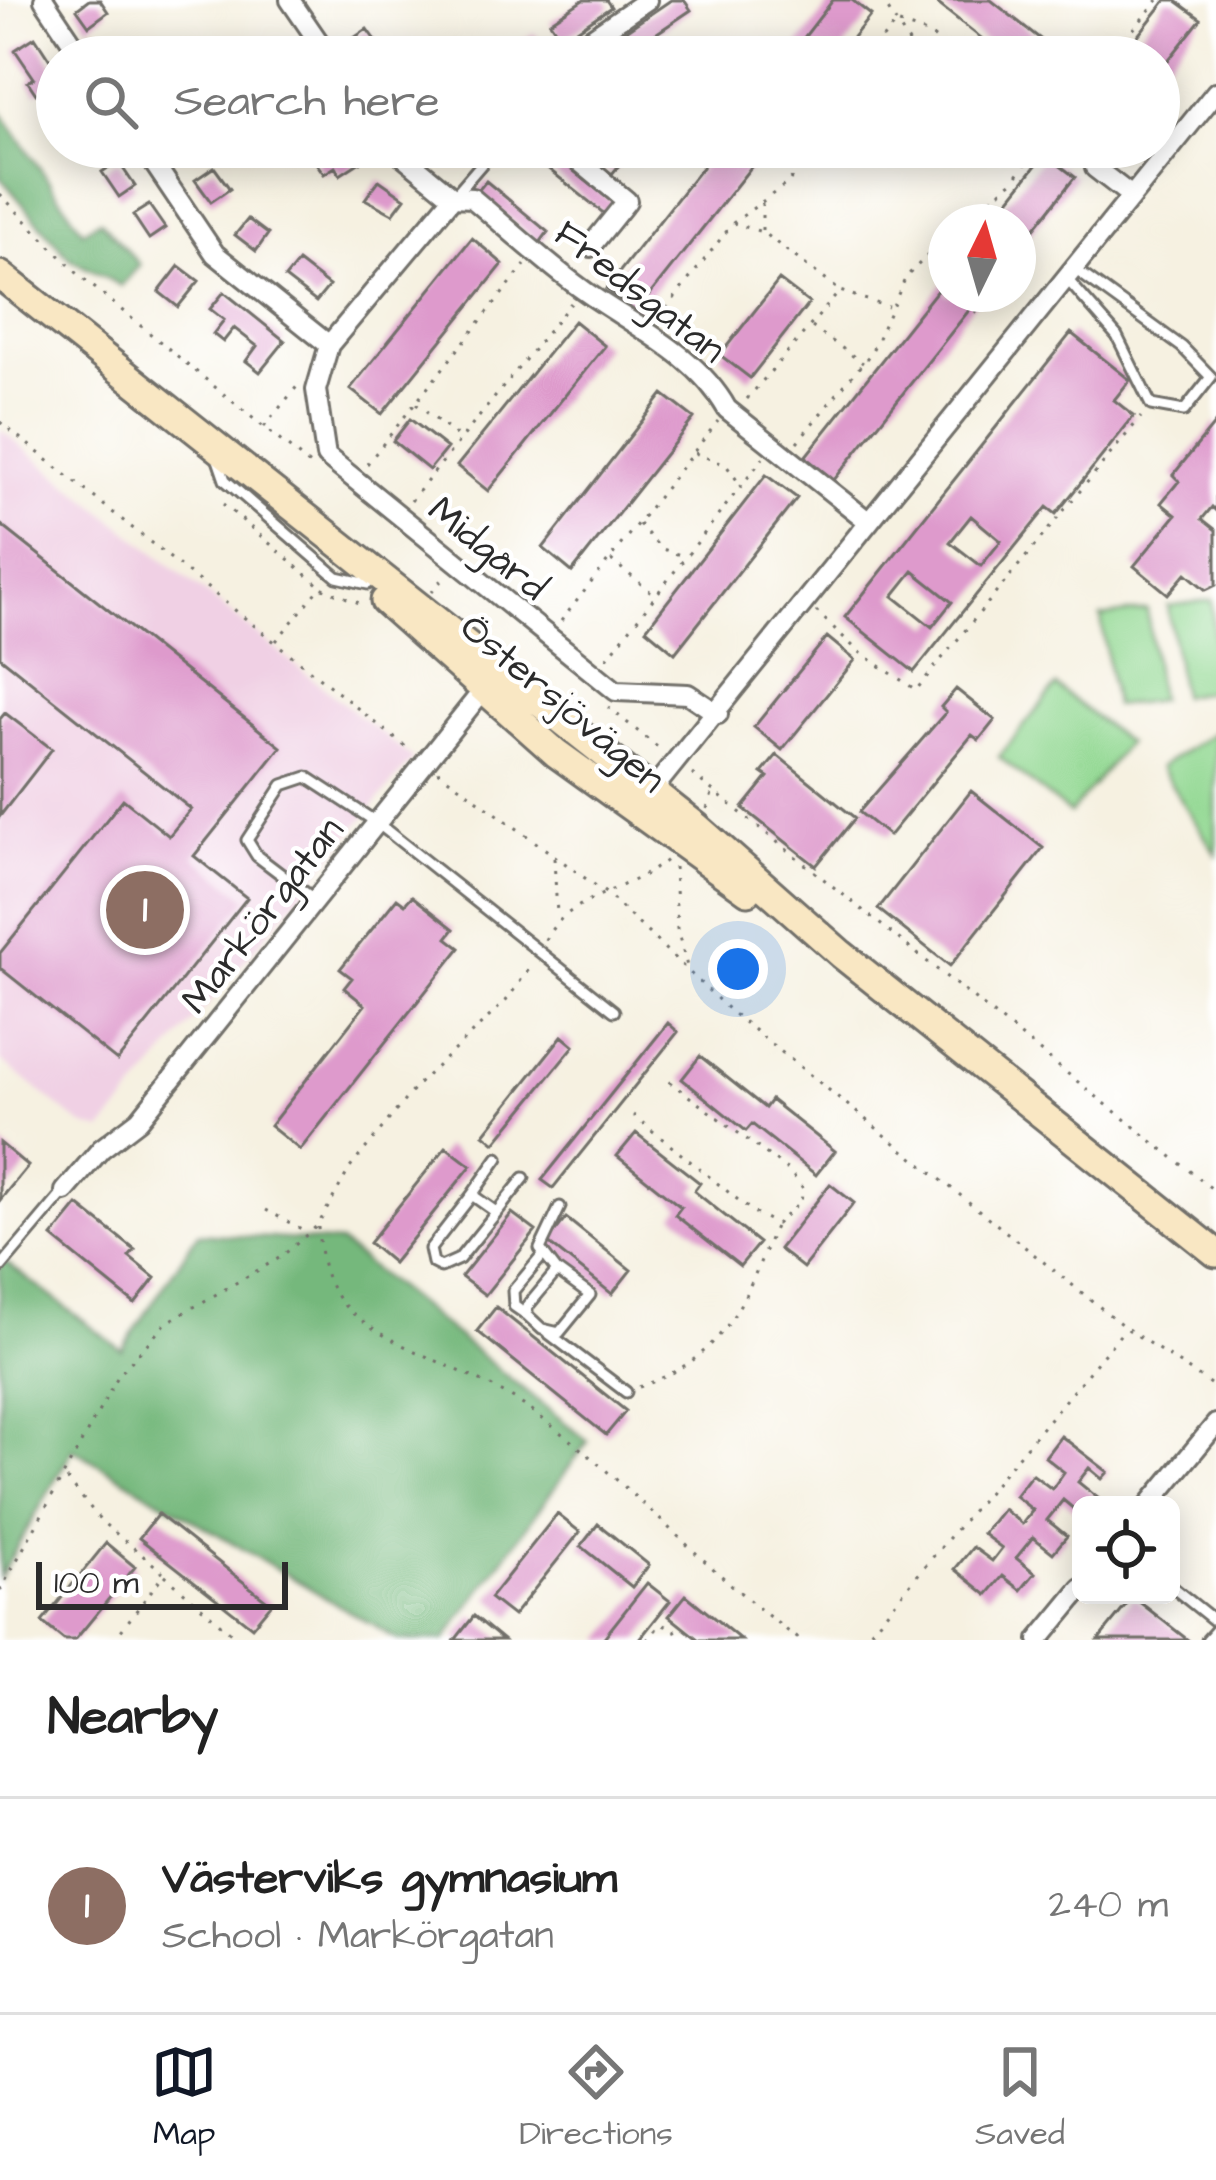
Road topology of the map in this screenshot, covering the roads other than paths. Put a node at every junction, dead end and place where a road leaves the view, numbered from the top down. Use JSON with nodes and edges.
{"nodes":[{"id":1,"x":45,"y":0,"type":"edge"},
{"id":2,"x":290,"y":0,"type":"edge"},
{"id":3,"x":647,"y":0,"type":"edge"},
{"id":4,"x":68,"y":36,"type":"edge"},
{"id":5,"x":315,"y":36,"type":"edge"},
{"id":6,"x":595,"y":36,"type":"edge"},
{"id":7,"x":1216,"y":92,"type":"edge"},
{"id":8,"x":1180,"y":135,"type":"edge"},
{"id":9,"x":157,"y":168,"type":"edge"},
{"id":10,"x":418,"y":168,"type":"edge"},
{"id":11,"x":478,"y":168,"type":"edge"},
{"id":12,"x":587,"y":168,"type":"edge"},
{"id":13,"x":1095,"y":168,"type":"dead end"},
{"id":14,"x":1153,"y":168,"type":"edge"},
{"id":15,"x":1130,"y":195,"type":"junction"},
{"id":16,"x":453,"y":197,"type":"junction"},
{"id":17,"x":590,"y":247,"type":"dead end"},
{"id":18,"x":1069,"y":272,"type":"junction"},
{"id":19,"x":0,"y":275,"type":"edge"},
{"id":20,"x":329,"y":345,"type":"junction"},
{"id":21,"x":217,"y":449,"type":"junction"},
{"id":22,"x":259,"y":483,"type":"junction"},
{"id":23,"x":868,"y":522,"type":"junction"},
{"id":24,"x":369,"y":596,"type":"junction"},
{"id":25,"x":491,"y":680,"type":"junction"},
{"id":26,"x":718,"y":714,"type":"junction"},
{"id":27,"x":643,"y":803,"type":"junction"},
{"id":28,"x":376,"y":822,"type":"junction"},
{"id":29,"x":315,"y":900,"type":"junction"},
{"id":30,"x":841,"y":954,"type":"junction"},
{"id":31,"x":614,"y":1012,"type":"dead end"},
{"id":32,"x":499,"y":1158,"type":"dead end"},
{"id":33,"x":524,"y":1178,"type":"dead end"},
{"id":34,"x":65,"y":1190,"type":"joint"},
{"id":35,"x":472,"y":1195,"type":"junction"},
{"id":36,"x":560,"y":1207,"type":"dead end"},
{"id":37,"x":496,"y":1212,"type":"junction"},
{"id":38,"x":1216,"y":1253,"type":"edge"},
{"id":39,"x":543,"y":1255,"type":"junction"},
{"id":40,"x":0,"y":1268,"type":"edge"},
{"id":41,"x":557,"y":1271,"type":"junction"},
{"id":42,"x":527,"y":1315,"type":"junction"},
{"id":43,"x":542,"y":1329,"type":"junction"},
{"id":44,"x":626,"y":1392,"type":"road end"},
{"id":45,"x":1216,"y":1424,"type":"edge"},
{"id":46,"x":1156,"y":1496,"type":"edge"},
{"id":47,"x":1180,"y":1594,"type":"edge"},
{"id":48,"x":1072,"y":1600,"type":"edge"},
{"id":49,"x":1216,"y":1626,"type":"edge"},
{"id":50,"x":1039,"y":1640,"type":"edge"},
{"id":51,"x":1207,"y":1640,"type":"edge"}],
"edges":[{"from":1,"to":4,"type":"street"},
{"from":2,"to":5,"type":"street"},
{"from":3,"to":6,"type":"street"},
{"from":7,"to":8,"type":"street"},
{"from":9,"to":20,"type":"street"},
{"from":10,"to":16,"type":"street","name":"Fredsgatan"},
{"from":11,"to":16,"type":"lane"},
{"from":12,"to":17,"type":"street","name":"Fredsgatan"},
{"from":13,"to":15,"type":"street"},
{"from":14,"to":15,"type":"street"},
{"from":15,"to":18,"type":"street"},
{"from":16,"to":20,"type":"street"},
{"from":16,"to":23,"type":"street","name":"Fredsgatan"},
{"from":18,"to":18,"type":"lane"},
{"from":18,"to":23,"type":"street"},
{"from":19,"to":21,"type":"main road","name":"Östersjövägen"},
{"from":20,"to":26,"type":"street","name":"Midgård"},
{"from":21,"to":22,"type":"main road","name":"Östersjövägen"},
{"from":21,"to":24,"type":"lane"},
{"from":22,"to":24,"type":"main road","name":"Östersjövägen"},
{"from":22,"to":25,"type":"main road","name":"Östersjövägen"},
{"from":23,"to":26,"type":"street"},
{"from":24,"to":25,"type":"main road","name":"Östersjövägen"},
{"from":25,"to":27,"type":"main road","name":"Östersjövägen"},
{"from":25,"to":28,"type":"street","name":"Markörgatan"},
{"from":26,"to":27,"type":"street"},
{"from":27,"to":30,"type":"main road","name":"Östersjövägen"},
{"from":27,"to":30,"type":"main road","name":"Östersjövägen"},
{"from":28,"to":29,"type":"street","name":"Markörgatan"},
{"from":28,"to":29,"type":"lane"},
{"from":28,"to":31,"type":"lane"},
{"from":29,"to":34,"type":"street","name":"Markörgatan"},
{"from":30,"to":38,"type":"main road","name":"Östersjövägen"},
{"from":32,"to":35,"type":"lane"},
{"from":33,"to":37,"type":"lane"},
{"from":34,"to":40,"type":"lane"},
{"from":35,"to":37,"type":"lane"},
{"from":35,"to":37,"type":"lane"},
{"from":36,"to":39,"type":"lane"},
{"from":39,"to":41,"type":"lane"},
{"from":39,"to":42,"type":"lane"},
{"from":41,"to":42,"type":"lane"},
{"from":41,"to":43,"type":"lane"},
{"from":42,"to":43,"type":"lane"},
{"from":43,"to":44,"type":"lane"},
{"from":45,"to":46,"type":"street"},
{"from":47,"to":49,"type":"lane"},
{"from":48,"to":50,"type":"street"},
{"from":49,"to":51,"type":"lane"}]}
